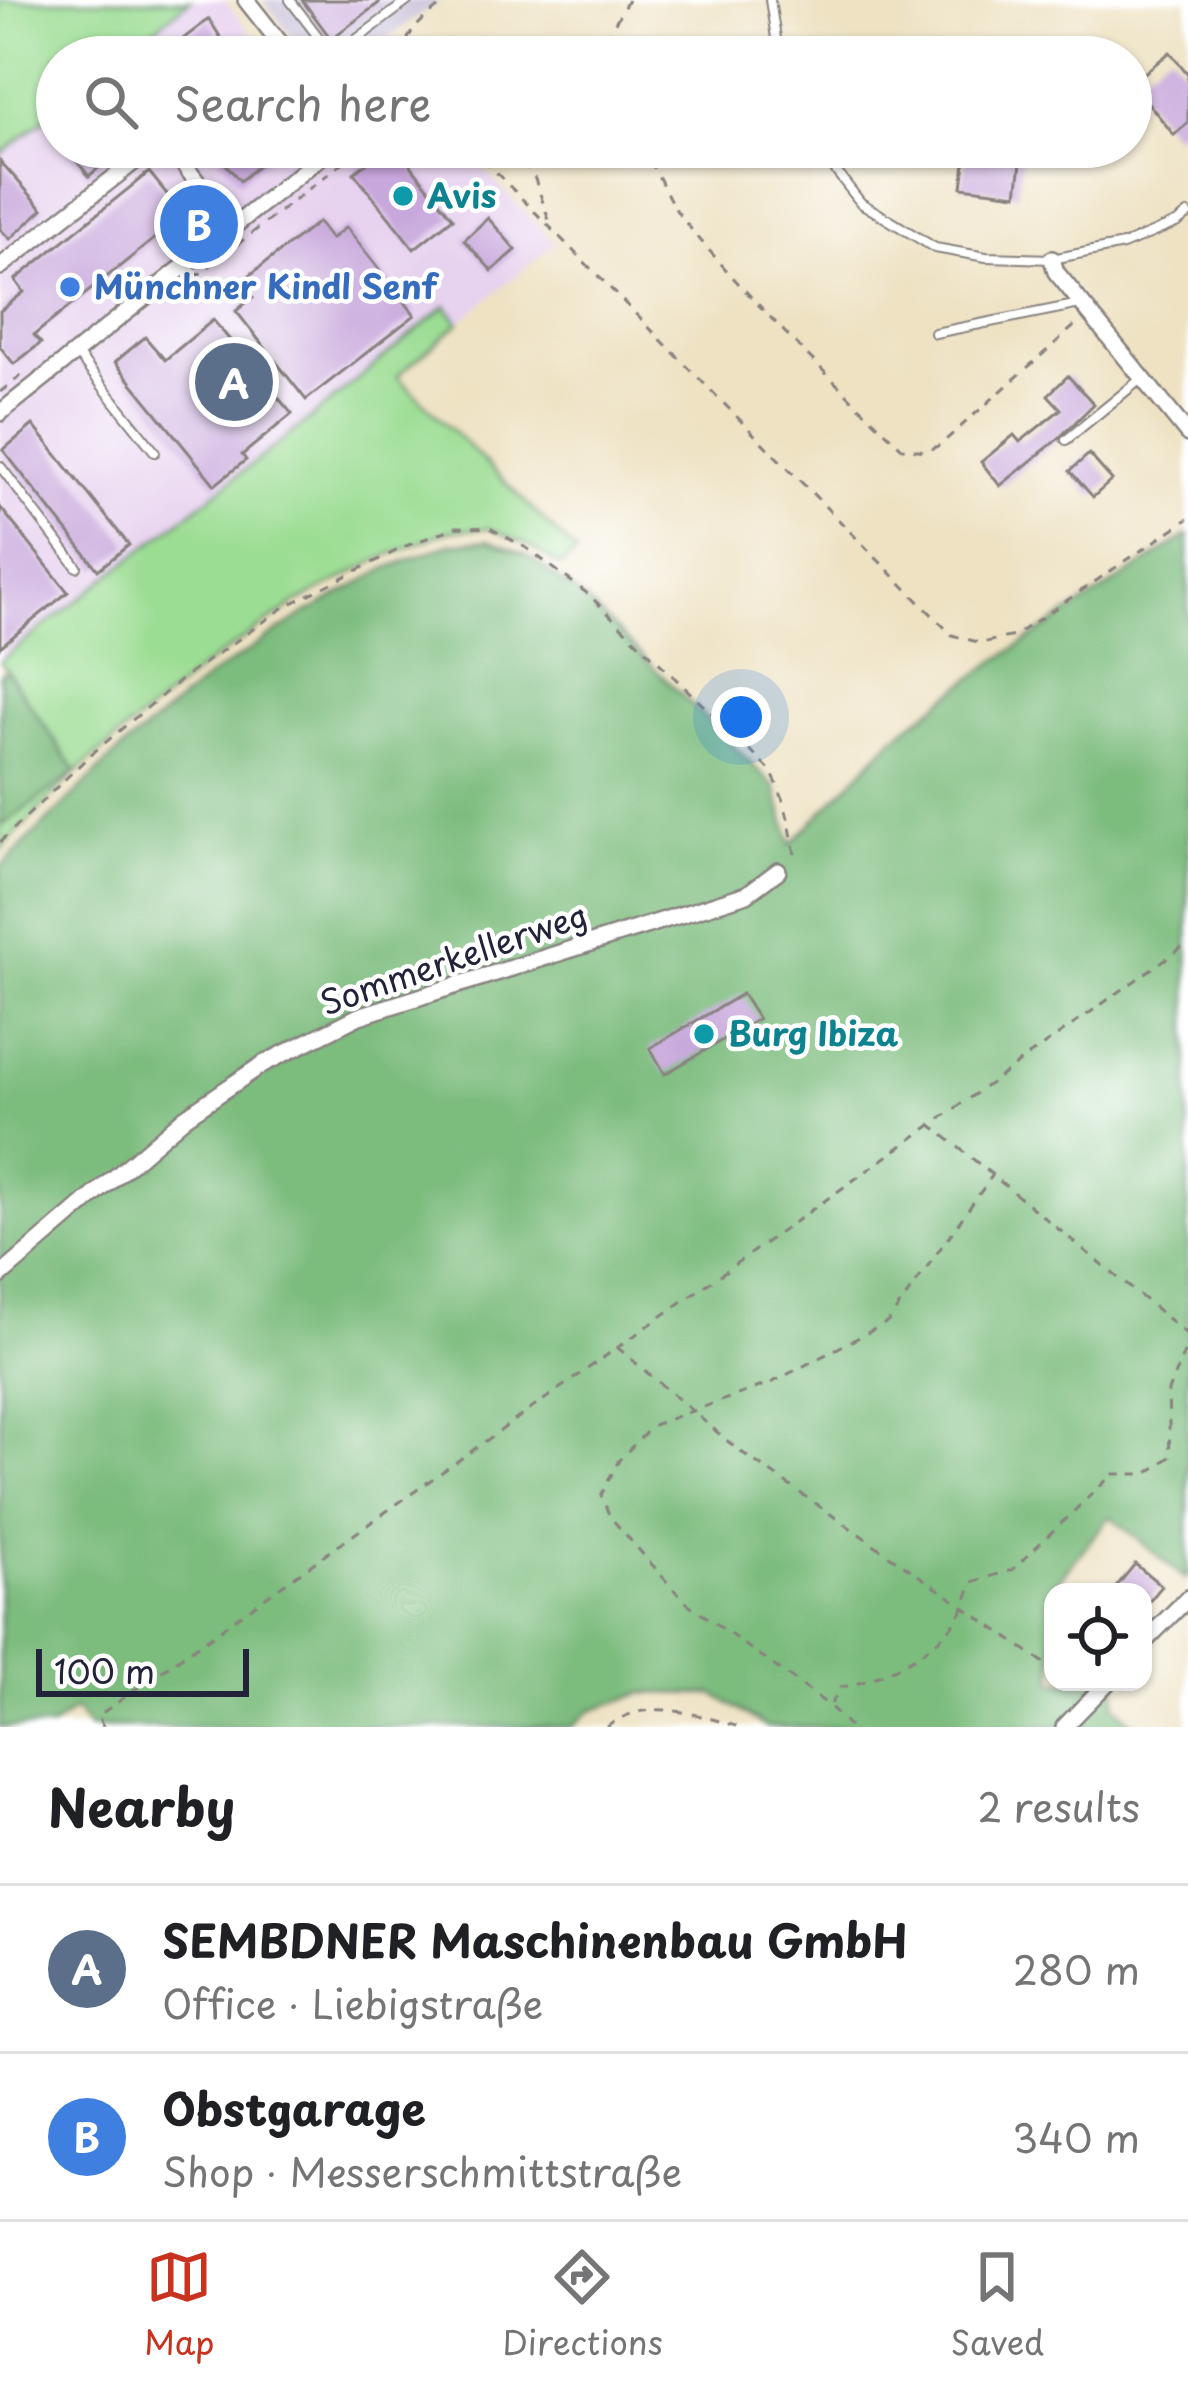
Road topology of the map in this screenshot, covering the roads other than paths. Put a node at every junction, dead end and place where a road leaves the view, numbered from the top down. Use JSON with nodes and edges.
{"nodes":[{"id":1,"x":246,"y":0,"type":"edge"},
{"id":2,"x":290,"y":0,"type":"edge"},
{"id":3,"x":409,"y":0,"type":"edge"},
{"id":4,"x":770,"y":0,"type":"edge"},
{"id":5,"x":274,"y":36,"type":"edge"},
{"id":6,"x":317,"y":36,"type":"edge"},
{"id":7,"x":361,"y":36,"type":"edge"},
{"id":8,"x":776,"y":36,"type":"edge"},
{"id":9,"x":125,"y":168,"type":"edge"},
{"id":10,"x":187,"y":168,"type":"edge"},
{"id":11,"x":307,"y":168,"type":"edge"},
{"id":12,"x":834,"y":168,"type":"edge"},
{"id":13,"x":1188,"y":214,"type":"edge"},
{"id":14,"x":233,"y":229,"type":"junction"},
{"id":15,"x":1052,"y":259,"type":"junction"},
{"id":16,"x":3,"y":260,"type":"edge"},
{"id":17,"x":1085,"y":308,"type":"junction"},
{"id":18,"x":935,"y":333,"type":"dead end"},
{"id":19,"x":76,"y":353,"type":"junction"},
{"id":20,"x":1142,"y":377,"type":"junction"},
{"id":21,"x":0,"y":413,"type":"edge"},
{"id":22,"x":1188,"y":434,"type":"edge"},
{"id":23,"x":1066,"y":440,"type":"dead end"},
{"id":24,"x":155,"y":452,"type":"dead end"},
{"id":25,"x":0,"y":466,"type":"edge"},
{"id":26,"x":77,"y":567,"type":"dead end"},
{"id":27,"x":778,"y":871,"type":"road end"},
{"id":28,"x":0,"y":1276,"type":"edge"},
{"id":29,"x":1188,"y":1598,"type":"edge"},
{"id":30,"x":1152,"y":1634,"type":"edge"},
{"id":31,"x":1099,"y":1691,"type":"edge"},
{"id":32,"x":1064,"y":1727,"type":"edge"}],
"edges":[{"from":1,"to":5,"type":"street"},
{"from":2,"to":6,"type":"lane"},
{"from":3,"to":7,"type":"lane"},
{"from":4,"to":8,"type":"lane"},
{"from":9,"to":16,"type":"street"},
{"from":10,"to":14,"type":"street"},
{"from":11,"to":14,"type":"street"},
{"from":12,"to":15,"type":"lane"},
{"from":13,"to":15,"type":"lane"},
{"from":14,"to":19,"type":"street"},
{"from":15,"to":17,"type":"street"},
{"from":17,"to":18,"type":"lane"},
{"from":17,"to":20,"type":"street"},
{"from":19,"to":21,"type":"street"},
{"from":19,"to":24,"type":"lane"},
{"from":20,"to":22,"type":"street"},
{"from":20,"to":23,"type":"lane"},
{"from":25,"to":26,"type":"lane"},
{"from":27,"to":28,"type":"street","name":"Sommerkellerweg"},
{"from":29,"to":30,"type":"street"},
{"from":31,"to":32,"type":"street"}]}
